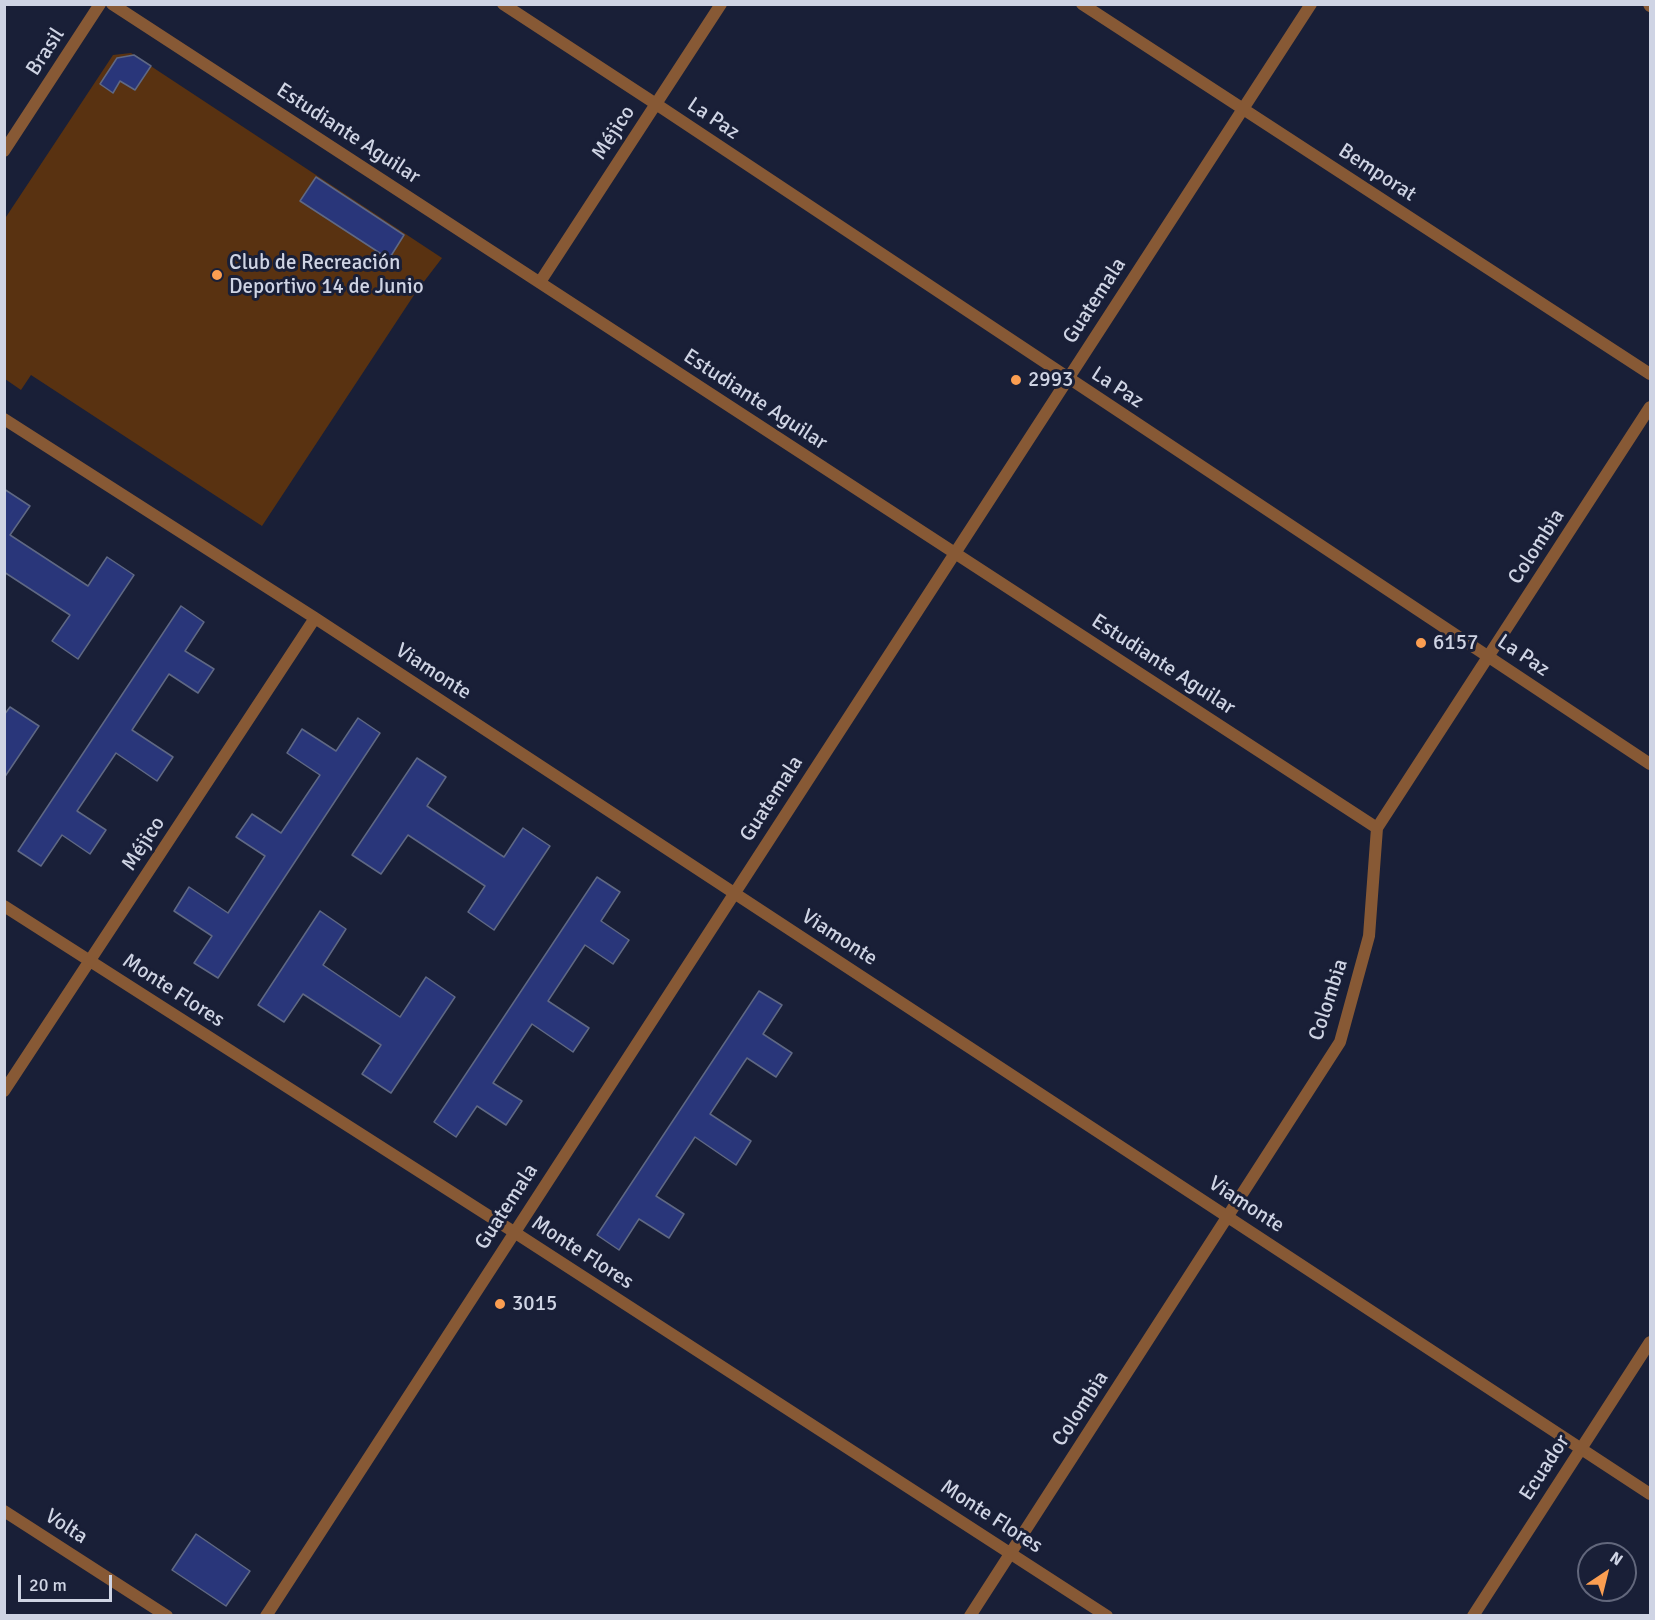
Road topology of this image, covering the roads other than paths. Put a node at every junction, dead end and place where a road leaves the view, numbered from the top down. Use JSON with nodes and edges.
{"nodes":[{"id":1,"x":100,"y":4,"type":"edge"},
{"id":2,"x":112,"y":4,"type":"edge"},
{"id":3,"x":503,"y":4,"type":"edge"},
{"id":4,"x":721,"y":4,"type":"edge"},
{"id":5,"x":1082,"y":4,"type":"edge"},
{"id":6,"x":1311,"y":4,"type":"edge"},
{"id":7,"x":656,"y":104,"type":"junction"},
{"id":8,"x":1243,"y":110,"type":"junction"},
{"id":9,"x":4,"y":151,"type":"edge"},
{"id":10,"x":540,"y":282,"type":"junction"},
{"id":11,"x":1650,"y":374,"type":"edge"},
{"id":12,"x":1068,"y":379,"type":"junction"},
{"id":13,"x":1650,"y":407,"type":"edge"},
{"id":14,"x":4,"y":419,"type":"edge"},
{"id":15,"x":955,"y":553,"type":"junction"},
{"id":16,"x":315,"y":618,"type":"junction"},
{"id":17,"x":1489,"y":657,"type":"junction"},
{"id":18,"x":1650,"y":764,"type":"edge"},
{"id":19,"x":1377,"y":828,"type":"junction"},
{"id":20,"x":735,"y":893,"type":"junction"},
{"id":21,"x":4,"y":906,"type":"edge"},
{"id":22,"x":91,"y":962,"type":"junction"},
{"id":23,"x":4,"y":1091,"type":"edge"},
{"id":24,"x":1228,"y":1216,"type":"junction"},
{"id":25,"x":514,"y":1232,"type":"junction"},
{"id":26,"x":1650,"y":1342,"type":"edge"},
{"id":27,"x":1581,"y":1448,"type":"junction"},
{"id":28,"x":1650,"y":1494,"type":"edge"},
{"id":29,"x":4,"y":1511,"type":"edge"},
{"id":30,"x":1011,"y":1553,"type":"junction"},
{"id":31,"x":167,"y":1616,"type":"edge"},
{"id":32,"x":266,"y":1616,"type":"edge"},
{"id":33,"x":970,"y":1616,"type":"edge"},
{"id":34,"x":1107,"y":1616,"type":"edge"},
{"id":35,"x":1473,"y":1616,"type":"edge"}],
"edges":[{"from":1,"to":9,"type":"street","name":"Brasil"},
{"from":2,"to":10,"type":"street","name":"Estudiante Aguilar"},
{"from":3,"to":7,"type":"street","name":"La Paz"},
{"from":4,"to":7,"type":"street","name":"Méjico"},
{"from":5,"to":8,"type":"street","name":"Bemporat"},
{"from":6,"to":8,"type":"street","name":"Guatemala"},
{"from":7,"to":10,"type":"street","name":"Méjico"},
{"from":7,"to":12,"type":"street","name":"La Paz"},
{"from":8,"to":11,"type":"street","name":"Bemporat"},
{"from":8,"to":12,"type":"street","name":"Guatemala"},
{"from":10,"to":15,"type":"street","name":"Estudiante Aguilar"},
{"from":12,"to":15,"type":"street","name":"Guatemala"},
{"from":12,"to":17,"type":"street","name":"La Paz"},
{"from":13,"to":17,"type":"street","name":"Colombia"},
{"from":14,"to":16,"type":"street","name":"Viamonte"},
{"from":15,"to":19,"type":"street","name":"Estudiante Aguilar"},
{"from":15,"to":20,"type":"street","name":"Guatemala"},
{"from":16,"to":20,"type":"street","name":"Viamonte"},
{"from":16,"to":22,"type":"street","name":"Méjico"},
{"from":17,"to":18,"type":"street","name":"La Paz"},
{"from":17,"to":19,"type":"street","name":"Colombia"},
{"from":19,"to":24,"type":"street","name":"Colombia"},
{"from":20,"to":24,"type":"street","name":"Viamonte"},
{"from":20,"to":25,"type":"street","name":"Guatemala"},
{"from":21,"to":22,"type":"street","name":"Monte Flores"},
{"from":22,"to":23,"type":"street","name":"Méjico"},
{"from":22,"to":25,"type":"street","name":"Monte Flores"},
{"from":24,"to":27,"type":"street","name":"Viamonte"},
{"from":24,"to":30,"type":"street","name":"Colombia"},
{"from":25,"to":30,"type":"street","name":"Monte Flores"},
{"from":25,"to":32,"type":"street","name":"Guatemala"},
{"from":26,"to":27,"type":"street","name":"Ecuador"},
{"from":27,"to":28,"type":"street","name":"Viamonte"},
{"from":27,"to":35,"type":"street","name":"Ecuador"},
{"from":29,"to":31,"type":"street","name":"Volta"},
{"from":30,"to":33,"type":"street","name":"Colombia"},
{"from":30,"to":34,"type":"street","name":"Monte Flores"}]}
